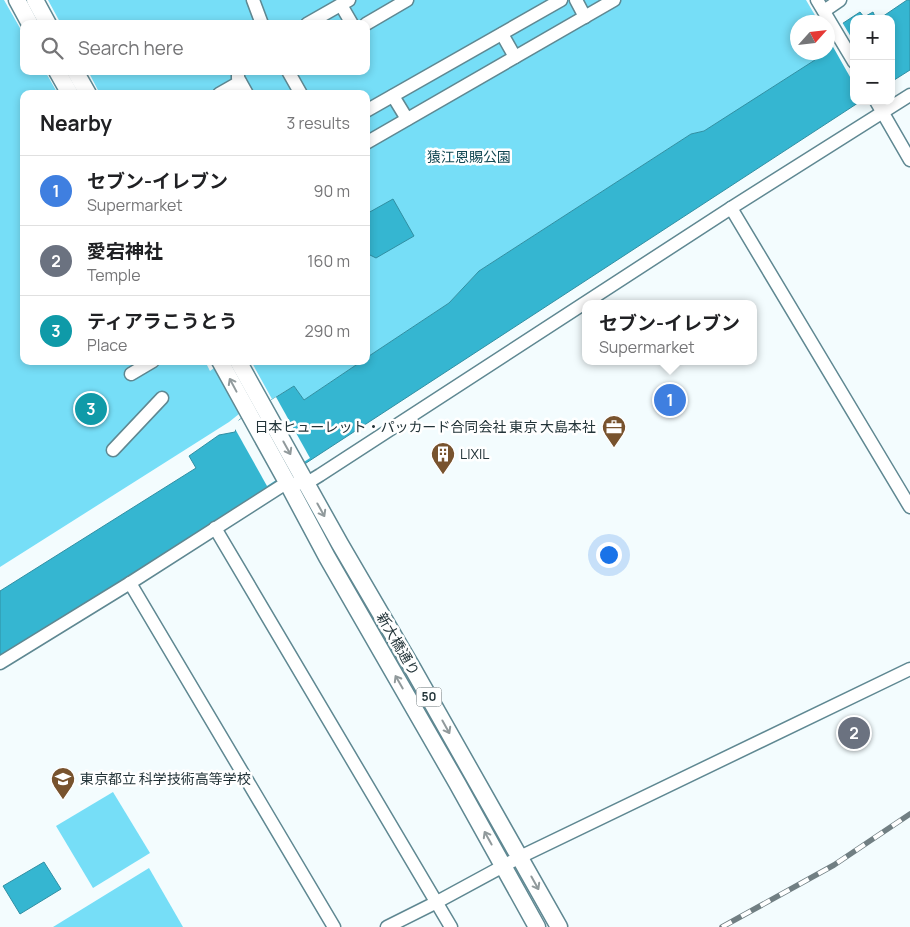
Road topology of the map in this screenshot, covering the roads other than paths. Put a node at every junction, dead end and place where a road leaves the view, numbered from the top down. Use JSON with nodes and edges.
{"nodes":[{"id":1,"x":17,"y":0,"type":"edge"},
{"id":2,"x":35,"y":0,"type":"edge"},
{"id":3,"x":253,"y":0,"type":"edge"},
{"id":4,"x":407,"y":0,"type":"edge"},
{"id":5,"x":562,"y":0,"type":"edge"},
{"id":6,"x":576,"y":0,"type":"edge"},
{"id":7,"x":614,"y":0,"type":"edge"},
{"id":8,"x":840,"y":0,"type":"edge"},
{"id":9,"x":345,"y":2,"type":"edge"},
{"id":10,"x":820,"y":5,"type":"edge"},
{"id":11,"x":585,"y":16,"type":"junction"},
{"id":12,"x":28,"y":20,"type":"edge"},
{"id":13,"x":46,"y":20,"type":"edge"},
{"id":14,"x":260,"y":20,"type":"edge"},
{"id":15,"x":314,"y":20,"type":"edge"},
{"id":16,"x":351,"y":20,"type":"edge"},
{"id":17,"x":370,"y":22,"type":"edge"},
{"id":18,"x":502,"y":34,"type":"junction"},
{"id":19,"x":515,"y":57,"type":"junction"},
{"id":20,"x":853,"y":60,"type":"edge"},
{"id":21,"x":59,"y":75,"type":"edge"},
{"id":22,"x":77,"y":75,"type":"edge"},
{"id":23,"x":290,"y":75,"type":"edge"},
{"id":24,"x":239,"y":77,"type":"edge"},
{"id":25,"x":68,"y":90,"type":"edge"},
{"id":26,"x":86,"y":90,"type":"edge"},
{"id":27,"x":224,"y":90,"type":"edge"},
{"id":28,"x":245,"y":90,"type":"edge"},
{"id":29,"x":299,"y":90,"type":"edge"},
{"id":30,"x":910,"y":95,"type":"edge"},
{"id":31,"x":393,"y":96,"type":"junction"},
{"id":32,"x":878,"y":105,"type":"edge"},
{"id":33,"x":370,"y":109,"type":"edge"},
{"id":34,"x":882,"y":113,"type":"junction"},
{"id":35,"x":406,"y":120,"type":"junction"},
{"id":36,"x":370,"y":141,"type":"edge"},
{"id":37,"x":910,"y":160,"type":"edge"},
{"id":38,"x":731,"y":208,"type":"junction"},
{"id":39,"x":589,"y":300,"type":"edge"},
{"id":40,"x":582,"y":304,"type":"edge"},
{"id":41,"x":146,"y":365,"type":"edge"},
{"id":42,"x":222,"y":365,"type":"edge"},
{"id":43,"x":240,"y":365,"type":"edge"},
{"id":44,"x":131,"y":374,"type":"dead end"},
{"id":45,"x":162,"y":398,"type":"dead end"},
{"id":46,"x":113,"y":450,"type":"dead end"},
{"id":47,"x":286,"y":480,"type":"junction"},
{"id":48,"x":306,"y":483,"type":"junction"},
{"id":49,"x":910,"y":507,"type":"edge"},
{"id":50,"x":215,"y":528,"type":"junction"},
{"id":51,"x":130,"y":583,"type":"junction"},
{"id":52,"x":0,"y":663,"type":"edge"},
{"id":53,"x":910,"y":669,"type":"edge"},
{"id":54,"x":520,"y":857,"type":"junction"},
{"id":55,"x":504,"y":866,"type":"junction"},
{"id":56,"x":437,"y":902,"type":"junction"},
{"id":57,"x":334,"y":927,"type":"edge"},
{"id":58,"x":387,"y":927,"type":"edge"},
{"id":59,"x":451,"y":927,"type":"edge"},
{"id":60,"x":537,"y":927,"type":"edge"},
{"id":61,"x":559,"y":927,"type":"edge"}],
"edges":[{"from":1,"to":12,"type":"main road"},
{"from":2,"to":13,"type":"main road"},
{"from":3,"to":14,"type":"street"},
{"from":4,"to":17,"type":"street"},
{"from":5,"to":18,"type":"street"},
{"from":6,"to":11,"type":"street"},
{"from":7,"to":11,"type":"street"},
{"from":8,"to":10,"type":"street"},
{"from":9,"to":15,"type":"street"},
{"from":9,"to":16,"type":"street"},
{"from":10,"to":20,"type":"street"},
{"from":11,"to":19,"type":"street"},
{"from":18,"to":19,"type":"street"},
{"from":18,"to":31,"type":"street"},
{"from":19,"to":35,"type":"street"},
{"from":21,"to":25,"type":"main road"},
{"from":22,"to":26,"type":"main road"},
{"from":23,"to":29,"type":"street"},
{"from":24,"to":27,"type":"street"},
{"from":24,"to":28,"type":"street"},
{"from":30,"to":34,"type":"street"},
{"from":31,"to":33,"type":"street"},
{"from":31,"to":35,"type":"street"},
{"from":32,"to":34,"type":"street"},
{"from":34,"to":37,"type":"street"},
{"from":34,"to":38,"type":"street"},
{"from":35,"to":36,"type":"street"},
{"from":38,"to":39,"type":"street"},
{"from":38,"to":49,"type":"street"},
{"from":40,"to":48,"type":"street"},
{"from":41,"to":44,"type":"street"},
{"from":47,"to":42,"type":"main road","name":"新大橋通り","number":"50","one_way":true},
{"from":43,"to":48,"type":"main road","name":"新大橋通り","number":"50","one_way":true},
{"from":45,"to":46,"type":"street"},
{"from":47,"to":48,"type":"street"},
{"from":47,"to":50,"type":"street"},
{"from":55,"to":47,"type":"main road","name":"新大橋通り","number":"50","one_way":true},
{"from":48,"to":54,"type":"main road","name":"新大橋通り","number":"50","one_way":true},
{"from":50,"to":51,"type":"street"},
{"from":50,"to":56,"type":"street"},
{"from":51,"to":52,"type":"street"},
{"from":51,"to":57,"type":"street"},
{"from":53,"to":54,"type":"street"},
{"from":54,"to":55,"type":"street"},
{"from":54,"to":61,"type":"main road","name":"新大橋通り","number":"50","one_way":true},
{"from":55,"to":56,"type":"street"},
{"from":55,"to":60,"type":"main road","name":"新大橋通り","number":"50"},
{"from":56,"to":58,"type":"street"},
{"from":56,"to":59,"type":"street"}]}
